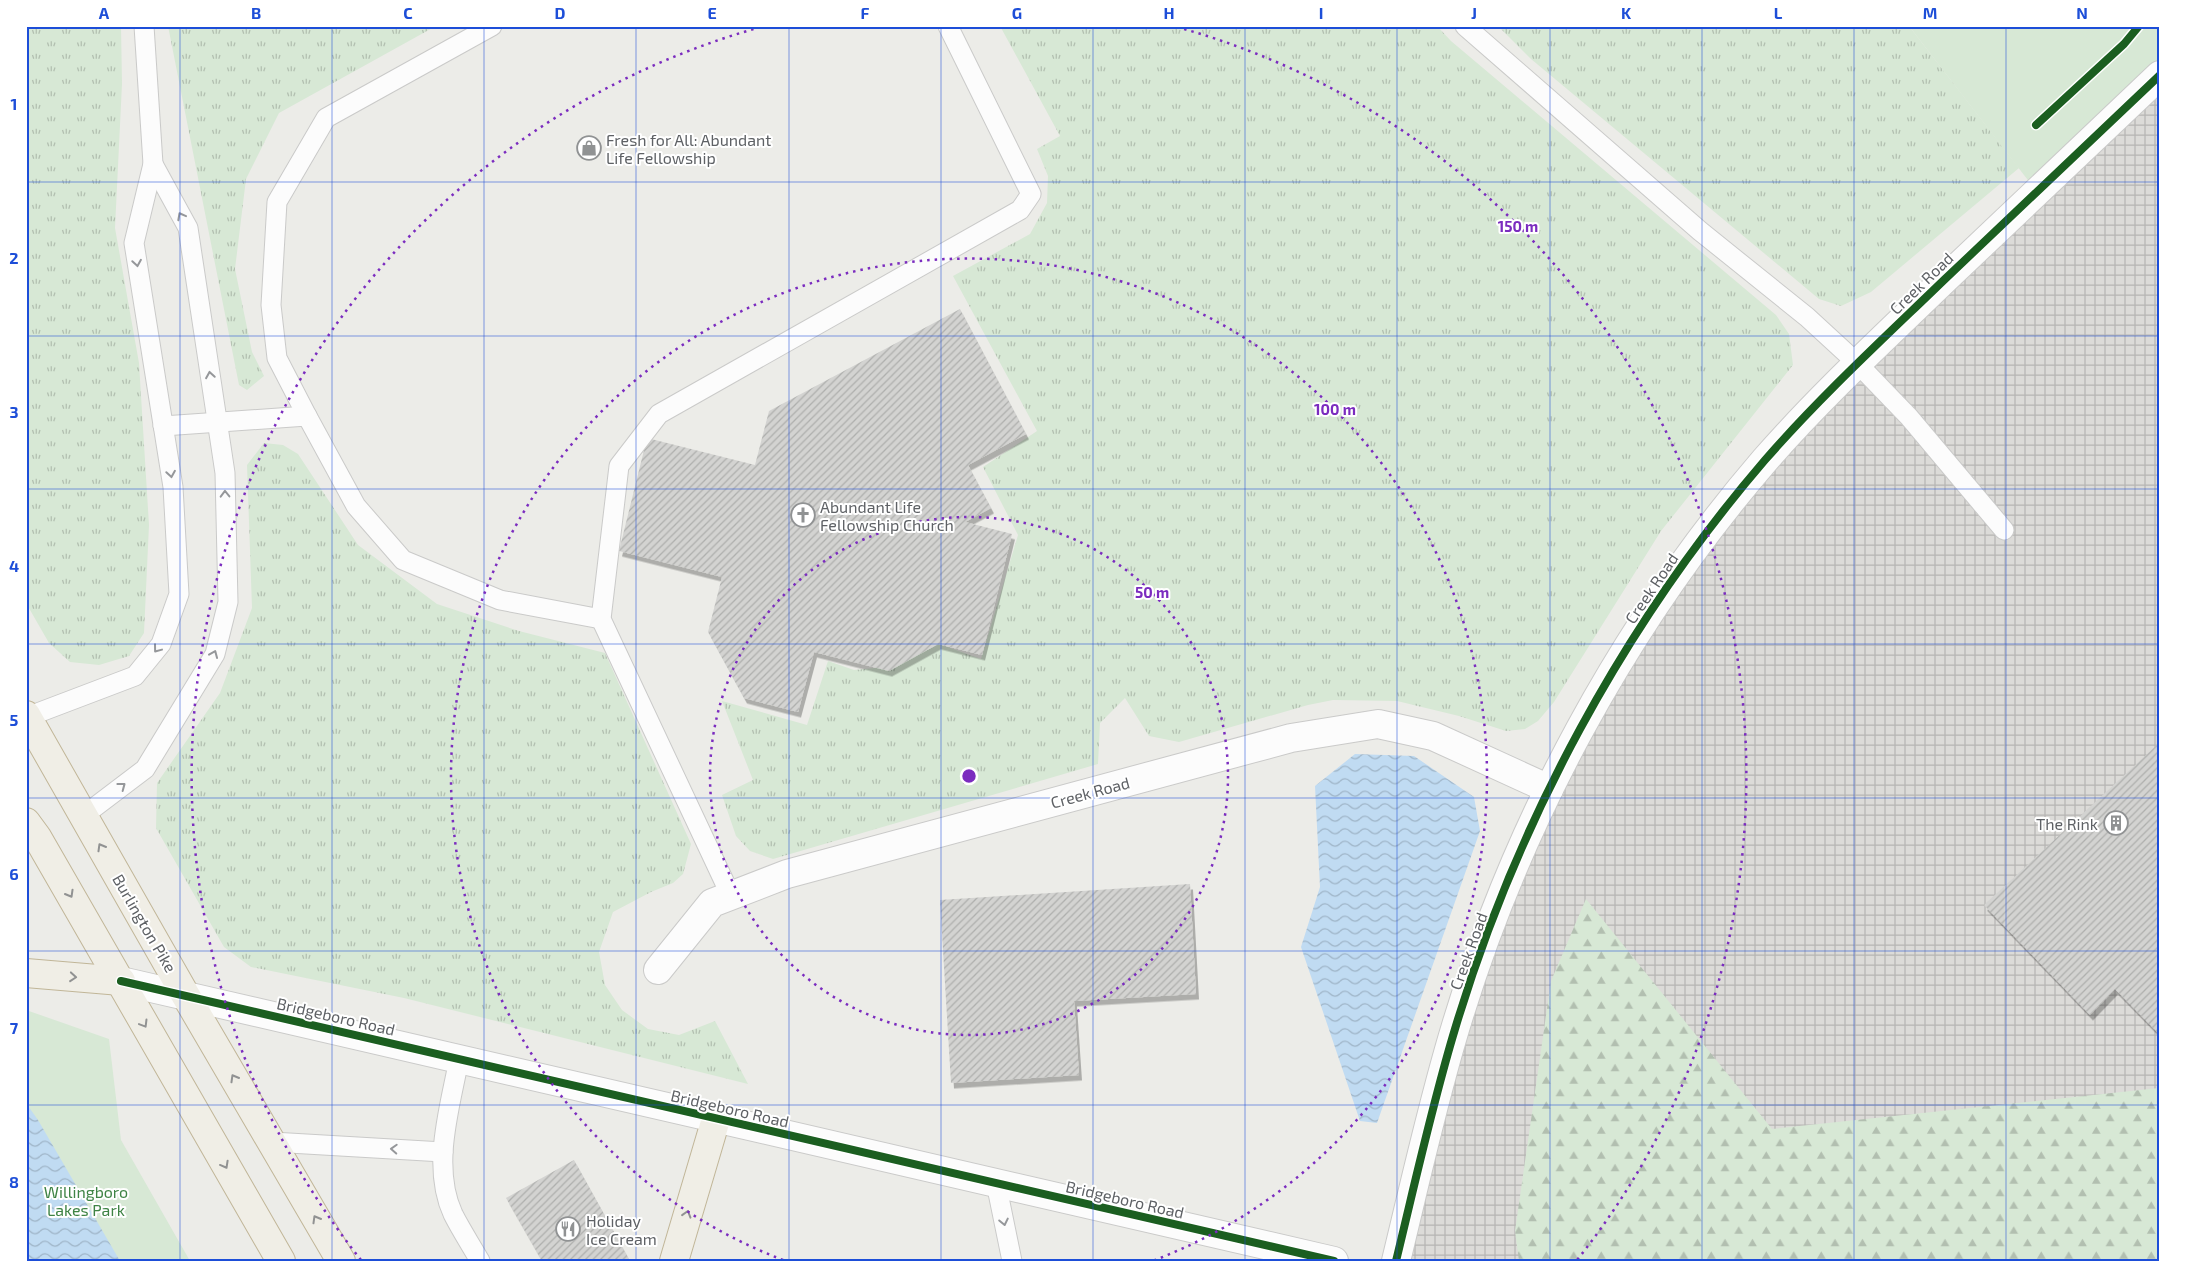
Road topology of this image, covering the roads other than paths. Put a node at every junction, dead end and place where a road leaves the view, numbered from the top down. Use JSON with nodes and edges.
{"nodes":[{"id":1,"x":144,"y":26,"type":"edge"},
{"id":2,"x":492,"y":26,"type":"edge"},
{"id":3,"x":948,"y":26,"type":"edge"},
{"id":4,"x":1465,"y":26,"type":"edge"},
{"id":5,"x":2160,"y":76,"type":"edge"},
{"id":6,"x":153,"y":164,"type":"junction"},
{"id":7,"x":1857,"y":363,"type":"junction"},
{"id":8,"x":307,"y":416,"type":"junction"},
{"id":9,"x":217,"y":424,"type":"junction"},
{"id":10,"x":163,"y":426,"type":"junction"},
{"id":11,"x":2004,"y":530,"type":"dead end"},
{"id":12,"x":601,"y":619,"type":"junction"},
{"id":13,"x":27,"y":716,"type":"edge"},
{"id":14,"x":1549,"y":789,"type":"junction"},
{"id":15,"x":83,"y":816,"type":"junction"},
{"id":16,"x":26,"y":822,"type":"edge"},
{"id":17,"x":731,"y":896,"type":"junction"},
{"id":18,"x":658,"y":970,"type":"dead end"},
{"id":19,"x":26,"y":973,"type":"edge"},
{"id":20,"x":121,"y":982,"type":"junction"},
{"id":21,"x":186,"y":996,"type":"junction"},
{"id":22,"x":459,"y":1059,"type":"junction"},
{"id":23,"x":716,"y":1119,"type":"junction"},
{"id":24,"x":272,"y":1142,"type":"junction"},
{"id":25,"x":442,"y":1152,"type":"junction"},
{"id":26,"x":996,"y":1183,"type":"junction"},
{"id":27,"x":280,"y":1261,"type":"edge"},
{"id":28,"x":341,"y":1261,"type":"edge"},
{"id":29,"x":480,"y":1261,"type":"edge"},
{"id":30,"x":674,"y":1261,"type":"edge"},
{"id":31,"x":1012,"y":1261,"type":"edge"},
{"id":32,"x":1334,"y":1261,"type":"edge"},
{"id":33,"x":1396,"y":1261,"type":"edge"}],
"edges":[{"from":1,"to":6,"type":"lane"},
{"from":2,"to":8,"type":"lane"},
{"from":3,"to":12,"type":"lane"},
{"from":4,"to":7,"type":"lane"},
{"from":5,"to":7,"type":"street","name":"Creek Road"},
{"from":9,"to":6,"type":"lane","one_way":true},
{"from":6,"to":10,"type":"lane","one_way":true},
{"from":7,"to":11,"type":"lane"},
{"from":7,"to":14,"type":"street","name":"Creek Road"},
{"from":8,"to":9,"type":"lane"},
{"from":8,"to":12,"type":"lane"},
{"from":9,"to":10,"type":"lane"},
{"from":15,"to":9,"type":"lane","one_way":true},
{"from":10,"to":13,"type":"lane","one_way":true},
{"from":12,"to":17,"type":"lane"},
{"from":13,"to":15,"type":"highway","name":"Burlington Pike"},
{"from":14,"to":17,"type":"street","name":"Creek Road"},
{"from":14,"to":33,"type":"street","name":"Creek Road"},
{"from":21,"to":15,"type":"highway","name":"Burlington Pike","one_way":true},
{"from":16,"to":20,"type":"highway","one_way":true},
{"from":17,"to":18,"type":"street","name":"Creek Road"},
{"from":19,"to":20,"type":"highway","one_way":true},
{"from":20,"to":21,"type":"street","name":"Bridgeboro Road"},
{"from":20,"to":27,"type":"highway","one_way":true},
{"from":21,"to":22,"type":"street","name":"Bridgeboro Road"},
{"from":24,"to":21,"type":"highway","name":"Burlington Pike","one_way":true},
{"from":22,"to":23,"type":"street","name":"Bridgeboro Road"},
{"from":22,"to":25,"type":"lane"},
{"from":23,"to":26,"type":"street","name":"Bridgeboro Road"},
{"from":30,"to":23,"type":"highway","one_way":true},
{"from":25,"to":24,"type":"lane","one_way":true},
{"from":28,"to":24,"type":"highway","name":"Burlington Pike","one_way":true},
{"from":25,"to":29,"type":"lane"},
{"from":26,"to":31,"type":"lane","one_way":true},
{"from":26,"to":32,"type":"street","name":"Bridgeboro Road"}]}
